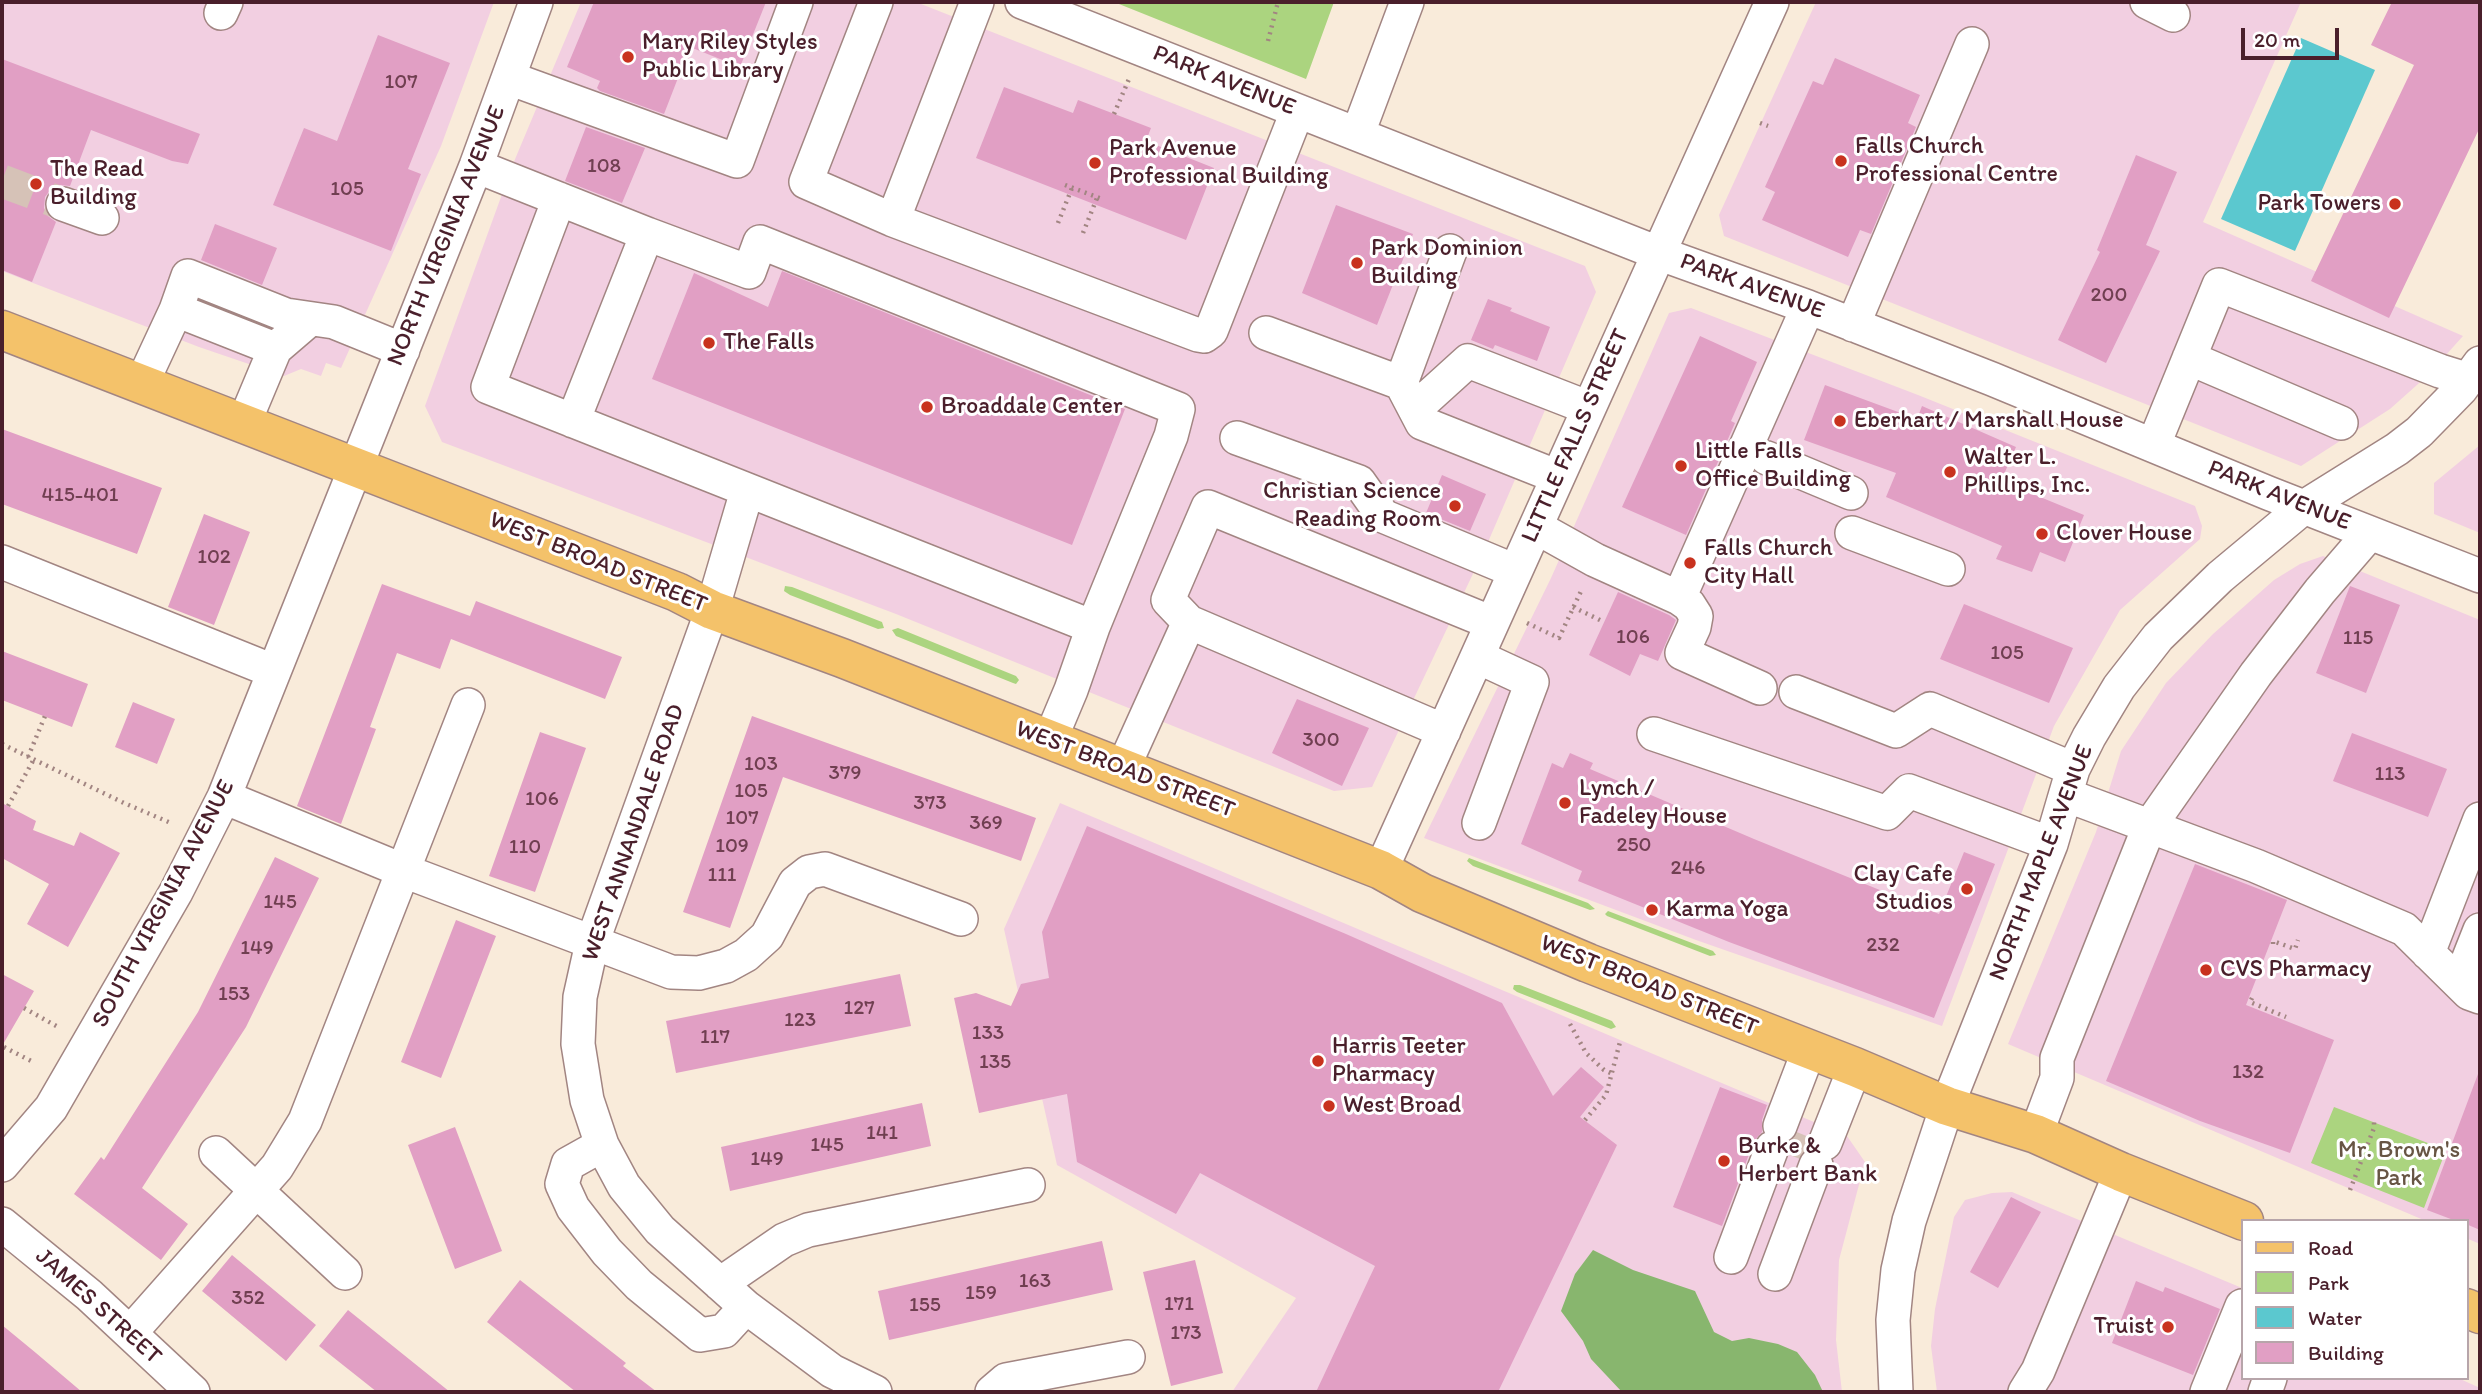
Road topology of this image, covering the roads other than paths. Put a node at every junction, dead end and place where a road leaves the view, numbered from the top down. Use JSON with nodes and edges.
{"nodes":[{"id":1,"x":536,"y":2,"type":"edge"},
{"id":2,"x":796,"y":2,"type":"edge"},
{"id":3,"x":876,"y":2,"type":"edge"},
{"id":4,"x":977,"y":2,"type":"edge"},
{"id":5,"x":1023,"y":2,"type":"edge"},
{"id":6,"x":1407,"y":2,"type":"edge"},
{"id":7,"x":1772,"y":2,"type":"edge"},
{"id":8,"x":1972,"y":44,"type":"dead end"},
{"id":9,"x":509,"y":78,"type":"junction"},
{"id":10,"x":1297,"y":112,"type":"junction"},
{"id":11,"x":1358,"y":133,"type":"junction"},
{"id":12,"x":476,"y":166,"type":"junction"},
{"id":13,"x":559,"y":199,"type":"junction"},
{"id":14,"x":63,"y":204,"type":"tunnel mouth"},
{"id":15,"x":102,"y":219,"type":"dead end"},
{"id":16,"x":893,"y":220,"type":"junction"},
{"id":17,"x":647,"y":234,"type":"junction"},
{"id":18,"x":1450,"y":251,"type":"dead end"},
{"id":19,"x":1658,"y":253,"type":"junction"},
{"id":20,"x":1808,"y":307,"type":"junction"},
{"id":21,"x":176,"y":310,"type":"junction"},
{"id":22,"x":310,"y":319,"type":"junction"},
{"id":23,"x":1853,"y":324,"type":"junction"},
{"id":24,"x":2,"y":330,"type":"edge"},
{"id":25,"x":1265,"y":333,"type":"dead end"},
{"id":26,"x":275,"y":349,"type":"junction"},
{"id":27,"x":403,"y":350,"type":"junction"},
{"id":28,"x":2189,"y":358,"type":"junction"},
{"id":29,"x":2474,"y":372,"type":"edge"},
{"id":30,"x":142,"y":383,"type":"junction"},
{"id":31,"x":1408,"y":396,"type":"junction"},
{"id":32,"x":1589,"y":408,"type":"junction"},
{"id":33,"x":573,"y":421,"type":"junction"},
{"id":34,"x":244,"y":423,"type":"junction"},
{"id":35,"x":2341,"y":423,"type":"dead end"},
{"id":36,"x":1237,"y":438,"type":"dead end"},
{"id":37,"x":2154,"y":444,"type":"junction"},
{"id":38,"x":1768,"y":458,"type":"dead end"},
{"id":39,"x":356,"y":469,"type":"junction"},
{"id":40,"x":1558,"y":477,"type":"junction"},
{"id":41,"x":747,"y":491,"type":"junction"},
{"id":42,"x":1851,"y":493,"type":"dead end"},
{"id":43,"x":2304,"y":507,"type":"junction"},
{"id":44,"x":1536,"y":527,"type":"junction"},
{"id":45,"x":1852,"y":533,"type":"dead end"},
{"id":46,"x":2370,"y":533,"type":"junction"},
{"id":47,"x":2,"y":562,"type":"edge"},
{"id":48,"x":1948,"y":569,"type":"dead end"},
{"id":49,"x":1515,"y":571,"type":"junction"},
{"id":50,"x":2480,"y":576,"type":"edge"},
{"id":51,"x":1679,"y":598,"type":"junction"},
{"id":52,"x":712,"y":610,"type":"junction"},
{"id":53,"x":1189,"y":622,"type":"junction"},
{"id":54,"x":1492,"y":623,"type":"junction"},
{"id":55,"x":1093,"y":627,"type":"junction"},
{"id":56,"x":1478,"y":657,"type":"junction"},
{"id":57,"x":274,"y":671,"type":"junction"},
{"id":58,"x":1760,"y":688,"type":"dead end"},
{"id":59,"x":1796,"y":692,"type":"dead end"},
{"id":60,"x":468,"y":705,"type":"dead end"},
{"id":61,"x":1444,"y":731,"type":"junction"},
{"id":62,"x":1654,"y":734,"type":"dead end"},
{"id":63,"x":1050,"y":740,"type":"junction"},
{"id":64,"x":1123,"y":768,"type":"junction"},
{"id":65,"x":2069,"y":782,"type":"junction"},
{"id":66,"x":224,"y":797,"type":"junction"},
{"id":67,"x":2480,"y":819,"type":"edge"},
{"id":68,"x":1479,"y":823,"type":"dead end"},
{"id":69,"x":2149,"y":827,"type":"junction"},
{"id":70,"x":2051,"y":844,"type":"junction"},
{"id":71,"x":1381,"y":870,"type":"junction"},
{"id":72,"x":404,"y":871,"type":"junction"},
{"id":73,"x":961,"y":919,"type":"dead end"},
{"id":74,"x":2480,"y":930,"type":"edge"},
{"id":75,"x":592,"y":943,"type":"junction"},
{"id":76,"x":2428,"y":953,"type":"junction"},
{"id":77,"x":2470,"y":990,"type":"edge"},
{"id":78,"x":1833,"y":1059,"type":"junction"},
{"id":79,"x":1947,"y":1107,"type":"junction"},
{"id":80,"x":2036,"y":1134,"type":"junction"},
{"id":81,"x":602,"y":1145,"type":"junction"},
{"id":82,"x":1799,"y":1146,"type":"junction"},
{"id":83,"x":216,"y":1153,"type":"dead end"},
{"id":84,"x":2,"y":1165,"type":"edge"},
{"id":85,"x":2121,"y":1172,"type":"junction"},
{"id":86,"x":1028,"y":1185,"type":"dead end"},
{"id":87,"x":255,"y":1191,"type":"junction"},
{"id":88,"x":2240,"y":1219,"type":"edge"},
{"id":89,"x":2,"y":1224,"type":"edge"},
{"id":90,"x":1754,"y":1265,"type":"dead end"},
{"id":91,"x":345,"y":1273,"type":"dead end"},
{"id":92,"x":720,"y":1284,"type":"junction"},
{"id":93,"x":746,"y":1307,"type":"junction"},
{"id":94,"x":2240,"y":1312,"type":"edge"},
{"id":95,"x":130,"y":1333,"type":"junction"},
{"id":96,"x":2229,"y":1342,"type":"junction"},
{"id":97,"x":1128,"y":1357,"type":"dead end"},
{"id":98,"x":193,"y":1392,"type":"edge"},
{"id":99,"x":875,"y":1392,"type":"edge"},
{"id":100,"x":992,"y":1392,"type":"edge"},
{"id":101,"x":1896,"y":1392,"type":"edge"},
{"id":102,"x":2025,"y":1392,"type":"edge"},
{"id":103,"x":2207,"y":1392,"type":"edge"},
{"id":104,"x":2219,"y":1392,"type":"edge"}],
"edges":[{"from":1,"to":9,"type":"street","name":"NORTH VIRGINIA AVENUE"},
{"from":2,"to":9,"type":"street"},
{"from":3,"to":16,"type":"street"},
{"from":4,"to":16,"type":"street"},
{"from":5,"to":10,"type":"street","name":"PARK AVENUE"},
{"from":6,"to":11,"type":"street"},
{"from":7,"to":19,"type":"street","name":"LITTLE FALLS STREET"},
{"from":8,"to":23,"type":"street"},
{"from":9,"to":12,"type":"street","name":"NORTH VIRGINIA AVENUE"},
{"from":10,"to":11,"type":"street","name":"PARK AVENUE"},
{"from":10,"to":16,"type":"street"},
{"from":11,"to":19,"type":"street","name":"PARK AVENUE"},
{"from":12,"to":13,"type":"street"},
{"from":12,"to":27,"type":"street","name":"NORTH VIRGINIA AVENUE"},
{"from":13,"to":17,"type":"street"},
{"from":13,"to":33,"type":"street"},
{"from":14,"to":15,"type":"street"},
{"from":17,"to":33,"type":"street"},
{"from":17,"to":55,"type":"street"},
{"from":18,"to":31,"type":"street"},
{"from":19,"to":20,"type":"street","name":"PARK AVENUE"},
{"from":19,"to":32,"type":"street","name":"LITTLE FALLS STREET"},
{"from":20,"to":23,"type":"street","name":"PARK AVENUE"},
{"from":20,"to":51,"type":"street"},
{"from":21,"to":22,"type":"street"},
{"from":21,"to":26,"type":"street"},
{"from":21,"to":30,"type":"street"},
{"from":22,"to":26,"type":"street"},
{"from":22,"to":27,"type":"street"},
{"from":23,"to":37,"type":"street","name":"PARK AVENUE"},
{"from":24,"to":30,"type":"main road","name":"WEST BROAD STREET"},
{"from":25,"to":31,"type":"street"},
{"from":26,"to":34,"type":"street"},
{"from":27,"to":39,"type":"street","name":"NORTH VIRGINIA AVENUE"},
{"from":28,"to":29,"type":"street"},
{"from":28,"to":35,"type":"street"},
{"from":28,"to":37,"type":"street"},
{"from":29,"to":43,"type":"street","name":"NORTH MAPLE AVENUE"},
{"from":30,"to":34,"type":"main road","name":"WEST BROAD STREET"},
{"from":31,"to":32,"type":"street"},
{"from":31,"to":40,"type":"street"},
{"from":32,"to":40,"type":"street","name":"LITTLE FALLS STREET"},
{"from":33,"to":41,"type":"street"},
{"from":34,"to":39,"type":"main road","name":"WEST BROAD STREET"},
{"from":36,"to":49,"type":"street"},
{"from":37,"to":43,"type":"street","name":"PARK AVENUE"},
{"from":38,"to":42,"type":"street"},
{"from":39,"to":52,"type":"main road","name":"WEST BROAD STREET"},
{"from":39,"to":57,"type":"street","name":"SOUTH VIRGINIA AVENUE"},
{"from":40,"to":44,"type":"street","name":"LITTLE FALLS STREET"},
{"from":41,"to":52,"type":"street","name":"WEST ANNANDALE ROAD"},
{"from":41,"to":55,"type":"street"},
{"from":43,"to":46,"type":"street","name":"PARK AVENUE"},
{"from":43,"to":65,"type":"street","name":"NORTH MAPLE AVENUE"},
{"from":44,"to":49,"type":"street","name":"LITTLE FALLS STREET"},
{"from":44,"to":51,"type":"street"},
{"from":45,"to":48,"type":"street"},
{"from":46,"to":50,"type":"street","name":"PARK AVENUE"},
{"from":46,"to":69,"type":"street"},
{"from":47,"to":57,"type":"street"},
{"from":49,"to":54,"type":"street","name":"LITTLE FALLS STREET"},
{"from":51,"to":58,"type":"street"},
{"from":52,"to":63,"type":"main road","name":"WEST BROAD STREET"},
{"from":52,"to":75,"type":"street","name":"WEST ANNANDALE ROAD"},
{"from":53,"to":54,"type":"street"},
{"from":53,"to":61,"type":"street"},
{"from":53,"to":64,"type":"street"},
{"from":54,"to":56,"type":"street","name":"LITTLE FALLS STREET"},
{"from":55,"to":63,"type":"street"},
{"from":56,"to":61,"type":"street","name":"LITTLE FALLS STREET"},
{"from":56,"to":68,"type":"street"},
{"from":57,"to":66,"type":"street","name":"SOUTH VIRGINIA AVENUE"},
{"from":59,"to":65,"type":"street"},
{"from":60,"to":72,"type":"street"},
{"from":61,"to":71,"type":"street","name":"LITTLE FALLS STREET"},
{"from":62,"to":70,"type":"street"},
{"from":63,"to":64,"type":"main road","name":"WEST BROAD STREET"},
{"from":64,"to":71,"type":"main road","name":"WEST BROAD STREET"},
{"from":65,"to":69,"type":"street"},
{"from":65,"to":70,"type":"street","name":"NORTH MAPLE AVENUE"},
{"from":66,"to":72,"type":"street"},
{"from":66,"to":84,"type":"street","name":"SOUTH VIRGINIA AVENUE"},
{"from":67,"to":76,"type":"street"},
{"from":69,"to":76,"type":"street"},
{"from":69,"to":80,"type":"street"},
{"from":70,"to":79,"type":"street","name":"NORTH MAPLE AVENUE"},
{"from":71,"to":78,"type":"main road","name":"WEST BROAD STREET"},
{"from":72,"to":75,"type":"street"},
{"from":72,"to":87,"type":"street"},
{"from":73,"to":75,"type":"street"},
{"from":74,"to":77,"type":"street"},
{"from":75,"to":81,"type":"street","name":"WEST ANNANDALE ROAD"},
{"from":76,"to":77,"type":"street"},
{"from":78,"to":79,"type":"main road","name":"WEST BROAD STREET"},
{"from":78,"to":82,"type":"street"},
{"from":78,"to":82,"type":"street"},
{"from":79,"to":80,"type":"main road","name":"WEST BROAD STREET"},
{"from":79,"to":101,"type":"street","name":"NORTH MAPLE AVENUE"},
{"from":80,"to":85,"type":"main road","name":"WEST BROAD STREET"},
{"from":81,"to":92,"type":"street","name":"WEST ANNANDALE ROAD"},
{"from":81,"to":93,"type":"street"},
{"from":82,"to":90,"type":"street"},
{"from":83,"to":87,"type":"street"},
{"from":85,"to":88,"type":"main road","name":"WEST BROAD STREET"},
{"from":85,"to":102,"type":"street"},
{"from":86,"to":92,"type":"street"},
{"from":87,"to":91,"type":"street"},
{"from":87,"to":95,"type":"street"},
{"from":89,"to":95,"type":"street","name":"JAMES STREET"},
{"from":92,"to":93,"type":"street","name":"WEST ANNANDALE ROAD"},
{"from":93,"to":99,"type":"street","name":"WEST ANNANDALE ROAD"},
{"from":94,"to":96,"type":"street"},
{"from":95,"to":98,"type":"street","name":"JAMES STREET"},
{"from":96,"to":103,"type":"street"},
{"from":96,"to":104,"type":"street"},
{"from":97,"to":100,"type":"street"}]}
